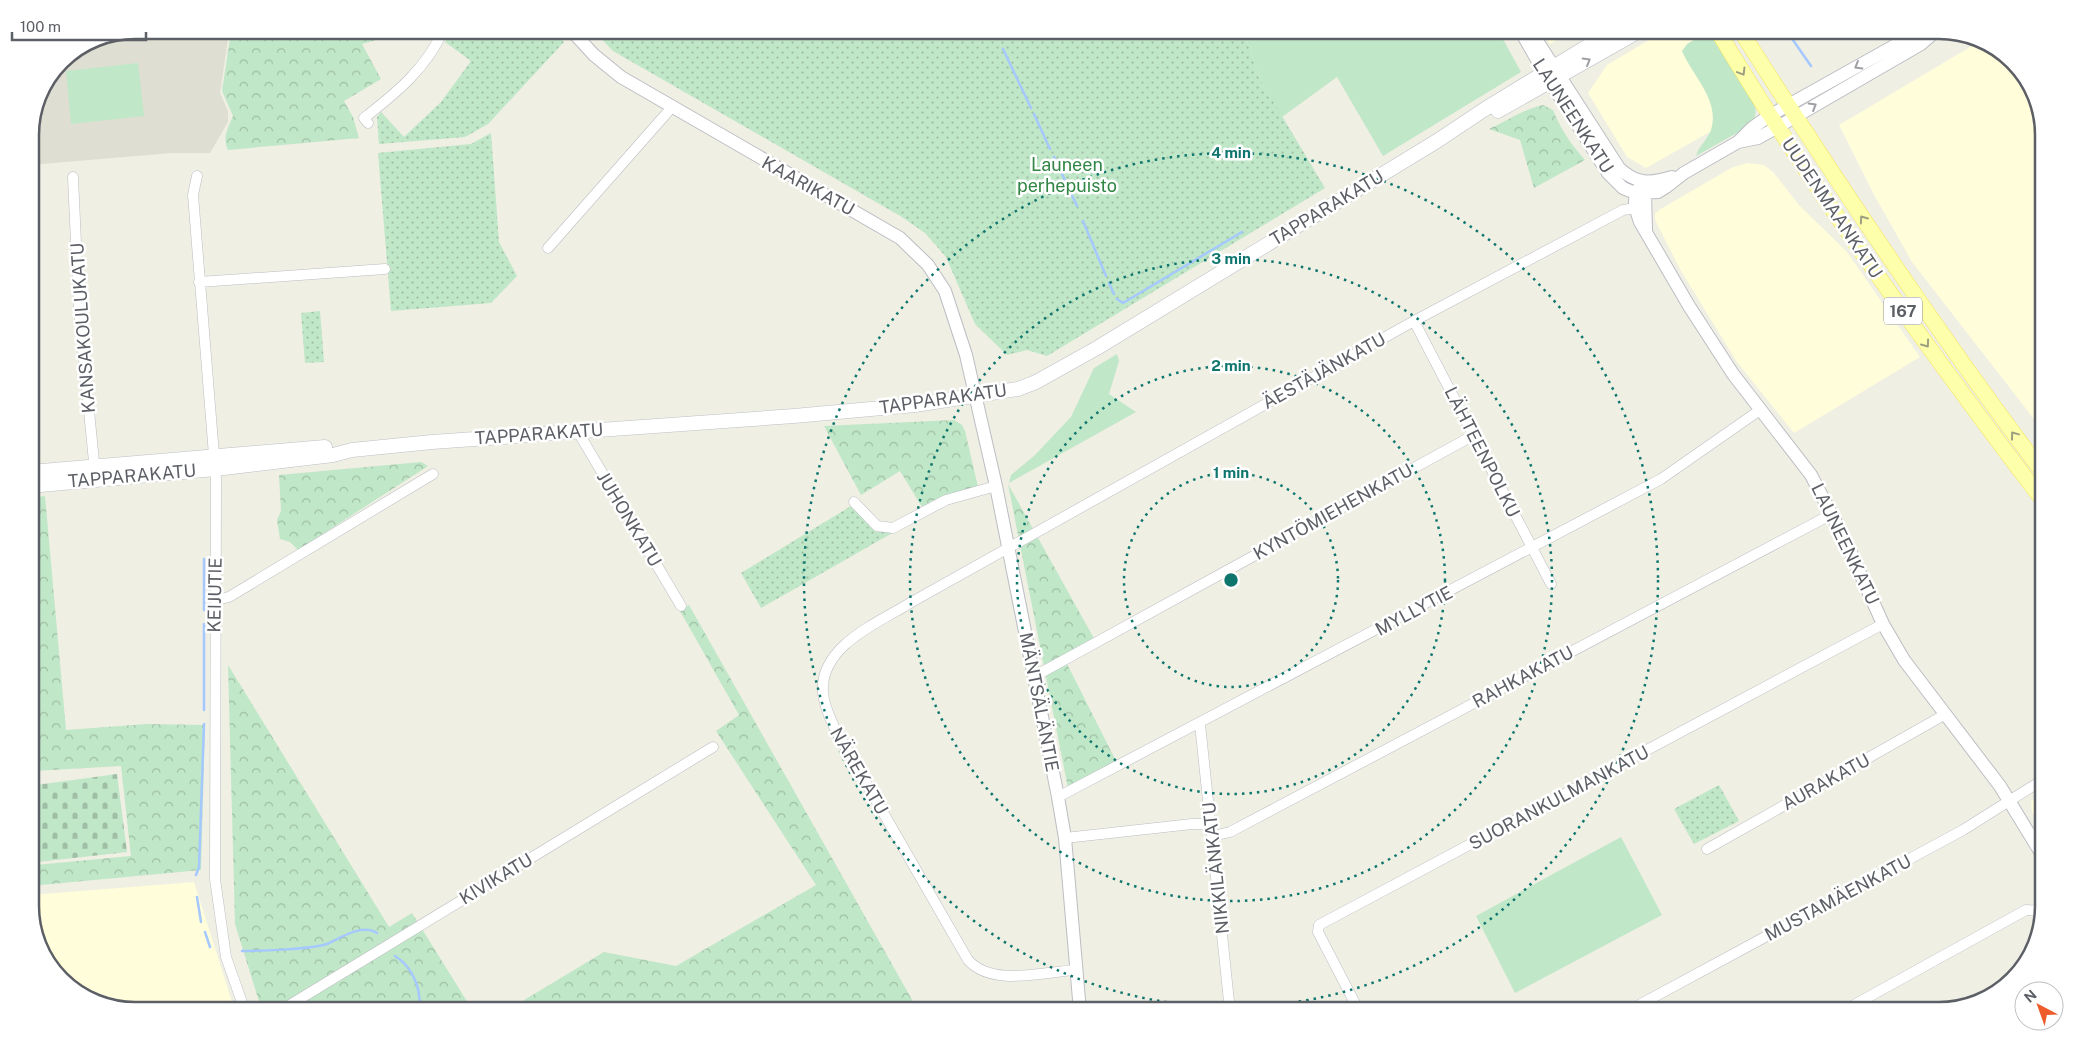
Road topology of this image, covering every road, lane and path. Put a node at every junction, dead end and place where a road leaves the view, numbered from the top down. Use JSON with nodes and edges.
{"nodes":[{"id":1,"x":440,"y":39,"type":"edge"},
{"id":2,"x":580,"y":39,"type":"edge"},
{"id":3,"x":1527,"y":39,"type":"edge"},
{"id":4,"x":1534,"y":39,"type":"edge"},
{"id":5,"x":1601,"y":39,"type":"edge"},
{"id":6,"x":1623,"y":39,"type":"edge"},
{"id":7,"x":1722,"y":39,"type":"edge"},
{"id":8,"x":1746,"y":39,"type":"edge"},
{"id":9,"x":1908,"y":39,"type":"edge"},
{"id":10,"x":1927,"y":39,"type":"edge"},
{"id":11,"x":1552,"y":74,"type":"junction"},
{"id":12,"x":673,"y":106,"type":"junction"},
{"id":13,"x":1792,"y":111,"type":"junction"},
{"id":14,"x":1773,"y":122,"type":"junction"},
{"id":15,"x":368,"y":123,"type":"dead end"},
{"id":16,"x":73,"y":176,"type":"dead end"},
{"id":17,"x":197,"y":176,"type":"dead end"},
{"id":18,"x":1641,"y":190,"type":"junction"},
{"id":19,"x":1640,"y":208,"type":"junction"},
{"id":20,"x":548,"y":248,"type":"dead end"},
{"id":21,"x":386,"y":269,"type":"dead end"},
{"id":22,"x":199,"y":282,"type":"junction"},
{"id":23,"x":1414,"y":321,"type":"junction"},
{"id":24,"x":977,"y":396,"type":"junction"},
{"id":25,"x":1760,"y":410,"type":"junction"},
{"id":26,"x":578,"y":432,"type":"junction"},
{"id":27,"x":1474,"y":435,"type":"junction"},
{"id":28,"x":2035,"y":462,"type":"edge"},
{"id":29,"x":214,"y":463,"type":"junction"},
{"id":30,"x":39,"y":472,"type":"edge"},
{"id":31,"x":95,"y":473,"type":"junction"},
{"id":32,"x":433,"y":474,"type":"dead end"},
{"id":33,"x":39,"y":484,"type":"edge"},
{"id":34,"x":996,"y":486,"type":"junction"},
{"id":35,"x":2035,"y":490,"type":"edge"},
{"id":36,"x":854,"y":502,"type":"dead end"},
{"id":37,"x":1832,"y":514,"type":"junction"},
{"id":38,"x":1532,"y":548,"type":"junction"},
{"id":39,"x":1009,"y":549,"type":"junction"},
{"id":40,"x":1551,"y":584,"type":"dead end"},
{"id":41,"x":216,"y":600,"type":"junction"},
{"id":42,"x":681,"y":606,"type":"dead end"},
{"id":43,"x":1883,"y":624,"type":"junction"},
{"id":44,"x":1035,"y":676,"type":"junction"},
{"id":45,"x":1944,"y":715,"type":"junction"},
{"id":46,"x":1200,"y":724,"type":"junction"},
{"id":47,"x":713,"y":747,"type":"dead end"},
{"id":48,"x":2035,"y":785,"type":"edge"},
{"id":49,"x":1058,"y":797,"type":"junction"},
{"id":50,"x":2009,"y":802,"type":"junction"},
{"id":51,"x":1212,"y":824,"type":"junction"},
{"id":52,"x":1214,"y":836,"type":"junction"},
{"id":53,"x":1065,"y":838,"type":"junction"},
{"id":54,"x":2035,"y":844,"type":"edge"},
{"id":55,"x":1707,"y":849,"type":"dead end"},
{"id":56,"x":2035,"y":911,"type":"edge"},
{"id":57,"x":1076,"y":970,"type":"junction"},
{"id":58,"x":243,"y":1002,"type":"edge"},
{"id":59,"x":295,"y":1002,"type":"edge"},
{"id":60,"x":1079,"y":1002,"type":"edge"},
{"id":61,"x":1229,"y":1002,"type":"edge"},
{"id":62,"x":1354,"y":1002,"type":"edge"},
{"id":63,"x":1645,"y":1002,"type":"edge"},
{"id":64,"x":1859,"y":1002,"type":"edge"}],
"edges":[{"from":1,"to":15,"type":"street"},
{"from":2,"to":12,"type":"street","name":"KAARIKATU"},
{"from":3,"to":11,"type":"street","name":"LAUNEENKATU"},
{"from":4,"to":11,"type":"street","name":"LAUNEENKATU"},
{"from":5,"to":11,"type":"main road"},
{"from":11,"to":6,"type":"main road","one_way":true},
{"from":7,"to":14,"type":"main road","name":"UUDENMAANKATU","number":"167","one_way":true},
{"from":8,"to":13,"type":"main road","name":"UUDENMAANKATU","number":"167"},
{"from":9,"to":13,"type":"street","one_way":true},
{"from":13,"to":10,"type":"street","one_way":true},
{"from":11,"to":18,"type":"street","name":"LAUNEENKATU"},
{"from":11,"to":24,"type":"main road","name":"TAPPARAKATU"},
{"from":12,"to":20,"type":"street"},
{"from":12,"to":24,"type":"street","name":"KAARIKATU"},
{"from":13,"to":14,"type":"street"},
{"from":28,"to":13,"type":"main road","name":"UUDENMAANKATU","number":"167","one_way":true},
{"from":14,"to":18,"type":"street"},
{"from":14,"to":35,"type":"main road","name":"UUDENMAANKATU","number":"167","one_way":true},
{"from":16,"to":31,"type":"street","name":"KANSAKOULUKATU"},
{"from":17,"to":22,"type":"street","name":"KEIJUTIE"},
{"from":18,"to":19,"type":"street","name":"LAUNEENKATU"},
{"from":19,"to":23,"type":"street","name":"ÄESTÄJÄNKATU"},
{"from":19,"to":25,"type":"street","name":"LAUNEENKATU"},
{"from":21,"to":22,"type":"street"},
{"from":22,"to":29,"type":"street","name":"KEIJUTIE"},
{"from":23,"to":27,"type":"street","name":"LÄHTEENPOLKU"},
{"from":23,"to":39,"type":"street","name":"ÄESTÄJÄNKATU"},
{"from":24,"to":26,"type":"main road","name":"TAPPARAKATU"},
{"from":24,"to":34,"type":"street","name":"MÄNTSÄLÄNTIE"},
{"from":25,"to":37,"type":"street","name":"LAUNEENKATU"},
{"from":25,"to":38,"type":"street","name":"MYLLYTIE"},
{"from":26,"to":29,"type":"main road","name":"TAPPARAKATU"},
{"from":26,"to":42,"type":"street","name":"JUHONKATU"},
{"from":27,"to":38,"type":"street","name":"LÄHTEENPOLKU"},
{"from":27,"to":44,"type":"street","name":"KYNTÖMIEHENKATU"},
{"from":29,"to":31,"type":"main road","name":"TAPPARAKATU"},
{"from":29,"to":41,"type":"street","name":"KEIJUTIE"},
{"from":30,"to":31,"type":"main road","name":"TAPPARAKATU"},
{"from":31,"to":33,"type":"main road","name":"TAPPARAKATU"},
{"from":32,"to":41,"type":"street"},
{"from":34,"to":36,"type":"street"},
{"from":34,"to":39,"type":"street","name":"MÄNTSÄLÄNTIE"},
{"from":37,"to":43,"type":"street","name":"LAUNEENKATU"},
{"from":37,"to":52,"type":"street","name":"RAHKAKATU"},
{"from":38,"to":40,"type":"street","name":"LÄHTEENPOLKU"},
{"from":38,"to":46,"type":"street","name":"MYLLYTIE"},
{"from":39,"to":44,"type":"street","name":"MÄNTSÄLÄNTIE"},
{"from":39,"to":57,"type":"street","name":"NÄREKATU"},
{"from":41,"to":58,"type":"street","name":"KEIJUTIE"},
{"from":43,"to":45,"type":"street","name":"LAUNEENKATU"},
{"from":43,"to":62,"type":"street","name":"SUORANKULMANKATU"},
{"from":44,"to":49,"type":"street","name":"MÄNTSÄLÄNTIE"},
{"from":45,"to":50,"type":"street","name":"LAUNEENKATU"},
{"from":45,"to":55,"type":"street","name":"AURAKATU"},
{"from":46,"to":49,"type":"street","name":"MYLLYTIE"},
{"from":46,"to":51,"type":"street","name":"NIKKILÄNKATU"},
{"from":47,"to":59,"type":"street","name":"KIVIKATU"},
{"from":48,"to":50,"type":"street","name":"MUSTAMÄENKATU"},
{"from":49,"to":53,"type":"street","name":"MÄNTSÄLÄNTIE"},
{"from":50,"to":54,"type":"street","name":"LAUNEENKATU"},
{"from":50,"to":63,"type":"street","name":"MUSTAMÄENKATU"},
{"from":51,"to":52,"type":"street","name":"NIKKILÄNKATU"},
{"from":51,"to":53,"type":"street"},
{"from":52,"to":61,"type":"street","name":"NIKKILÄNKATU"},
{"from":53,"to":57,"type":"street","name":"MÄNTSÄLÄNTIE"},
{"from":56,"to":64,"type":"street"},
{"from":57,"to":60,"type":"street","name":"MÄNTSÄLÄNTIE"}]}
